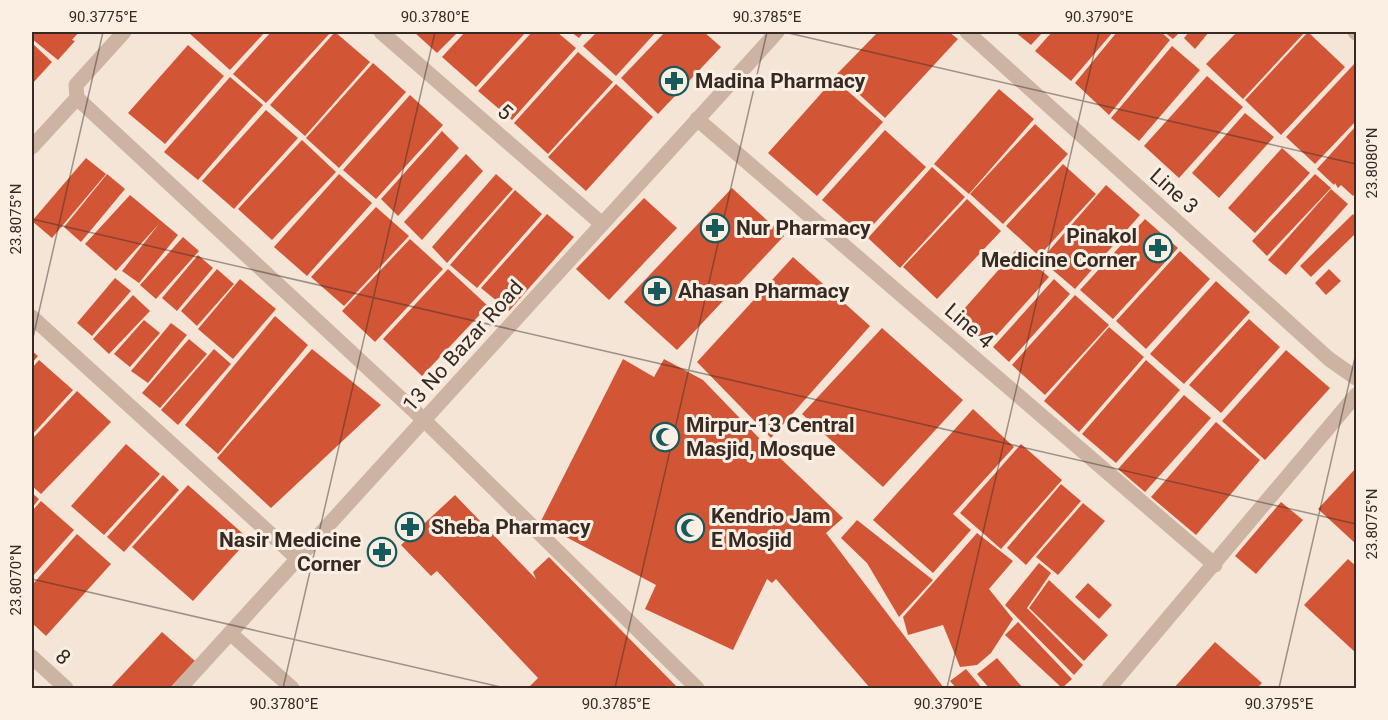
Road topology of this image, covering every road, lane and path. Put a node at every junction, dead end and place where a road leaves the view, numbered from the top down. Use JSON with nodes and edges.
{"nodes":[{"id":1,"x":124,"y":32,"type":"edge"},
{"id":2,"x":381,"y":32,"type":"edge"},
{"id":3,"x":967,"y":32,"type":"edge"},
{"id":4,"x":773,"y":33,"type":"edge"},
{"id":5,"x":77,"y":98,"type":"junction"},
{"id":6,"x":697,"y":119,"type":"junction"},
{"id":7,"x":32,"y":147,"type":"edge"},
{"id":8,"x":602,"y":224,"type":"junction"},
{"id":9,"x":32,"y":317,"type":"edge"},
{"id":10,"x":1356,"y":378,"type":"edge"},
{"id":11,"x":1356,"y":395,"type":"edge"},
{"id":12,"x":424,"y":420,"type":"junction"},
{"id":13,"x":298,"y":559,"type":"junction"},
{"id":14,"x":1215,"y":565,"type":"junction"},
{"id":15,"x":231,"y":633,"type":"junction"},
{"id":16,"x":32,"y":657,"type":"edge"},
{"id":17,"x":66,"y":688,"type":"edge"},
{"id":18,"x":180,"y":688,"type":"edge"},
{"id":19,"x":292,"y":688,"type":"edge"},
{"id":20,"x":697,"y":688,"type":"edge"},
{"id":21,"x":1108,"y":688,"type":"edge"}],
"edges":[{"from":1,"to":5,"type":"street"},
{"from":2,"to":8,"type":"street","name":"5"},
{"from":3,"to":10,"type":"street","name":"Line 3"},
{"from":4,"to":6,"type":"street","name":"13 No Bazar Road"},
{"from":5,"to":7,"type":"street"},
{"from":5,"to":12,"type":"street"},
{"from":6,"to":8,"type":"street","name":"13 No Bazar Road"},
{"from":6,"to":14,"type":"street","name":"Line 4"},
{"from":8,"to":12,"type":"street","name":"13 No Bazar Road"},
{"from":9,"to":13,"type":"street"},
{"from":11,"to":14,"type":"street"},
{"from":12,"to":13,"type":"street","name":"13 No Bazar Road"},
{"from":12,"to":20,"type":"street"},
{"from":13,"to":15,"type":"street","name":"13 No Bazar Road"},
{"from":14,"to":21,"type":"street"},
{"from":15,"to":18,"type":"street","name":"13 No Bazar Road"},
{"from":15,"to":19,"type":"street"},
{"from":16,"to":17,"type":"street","name":"8"}]}
